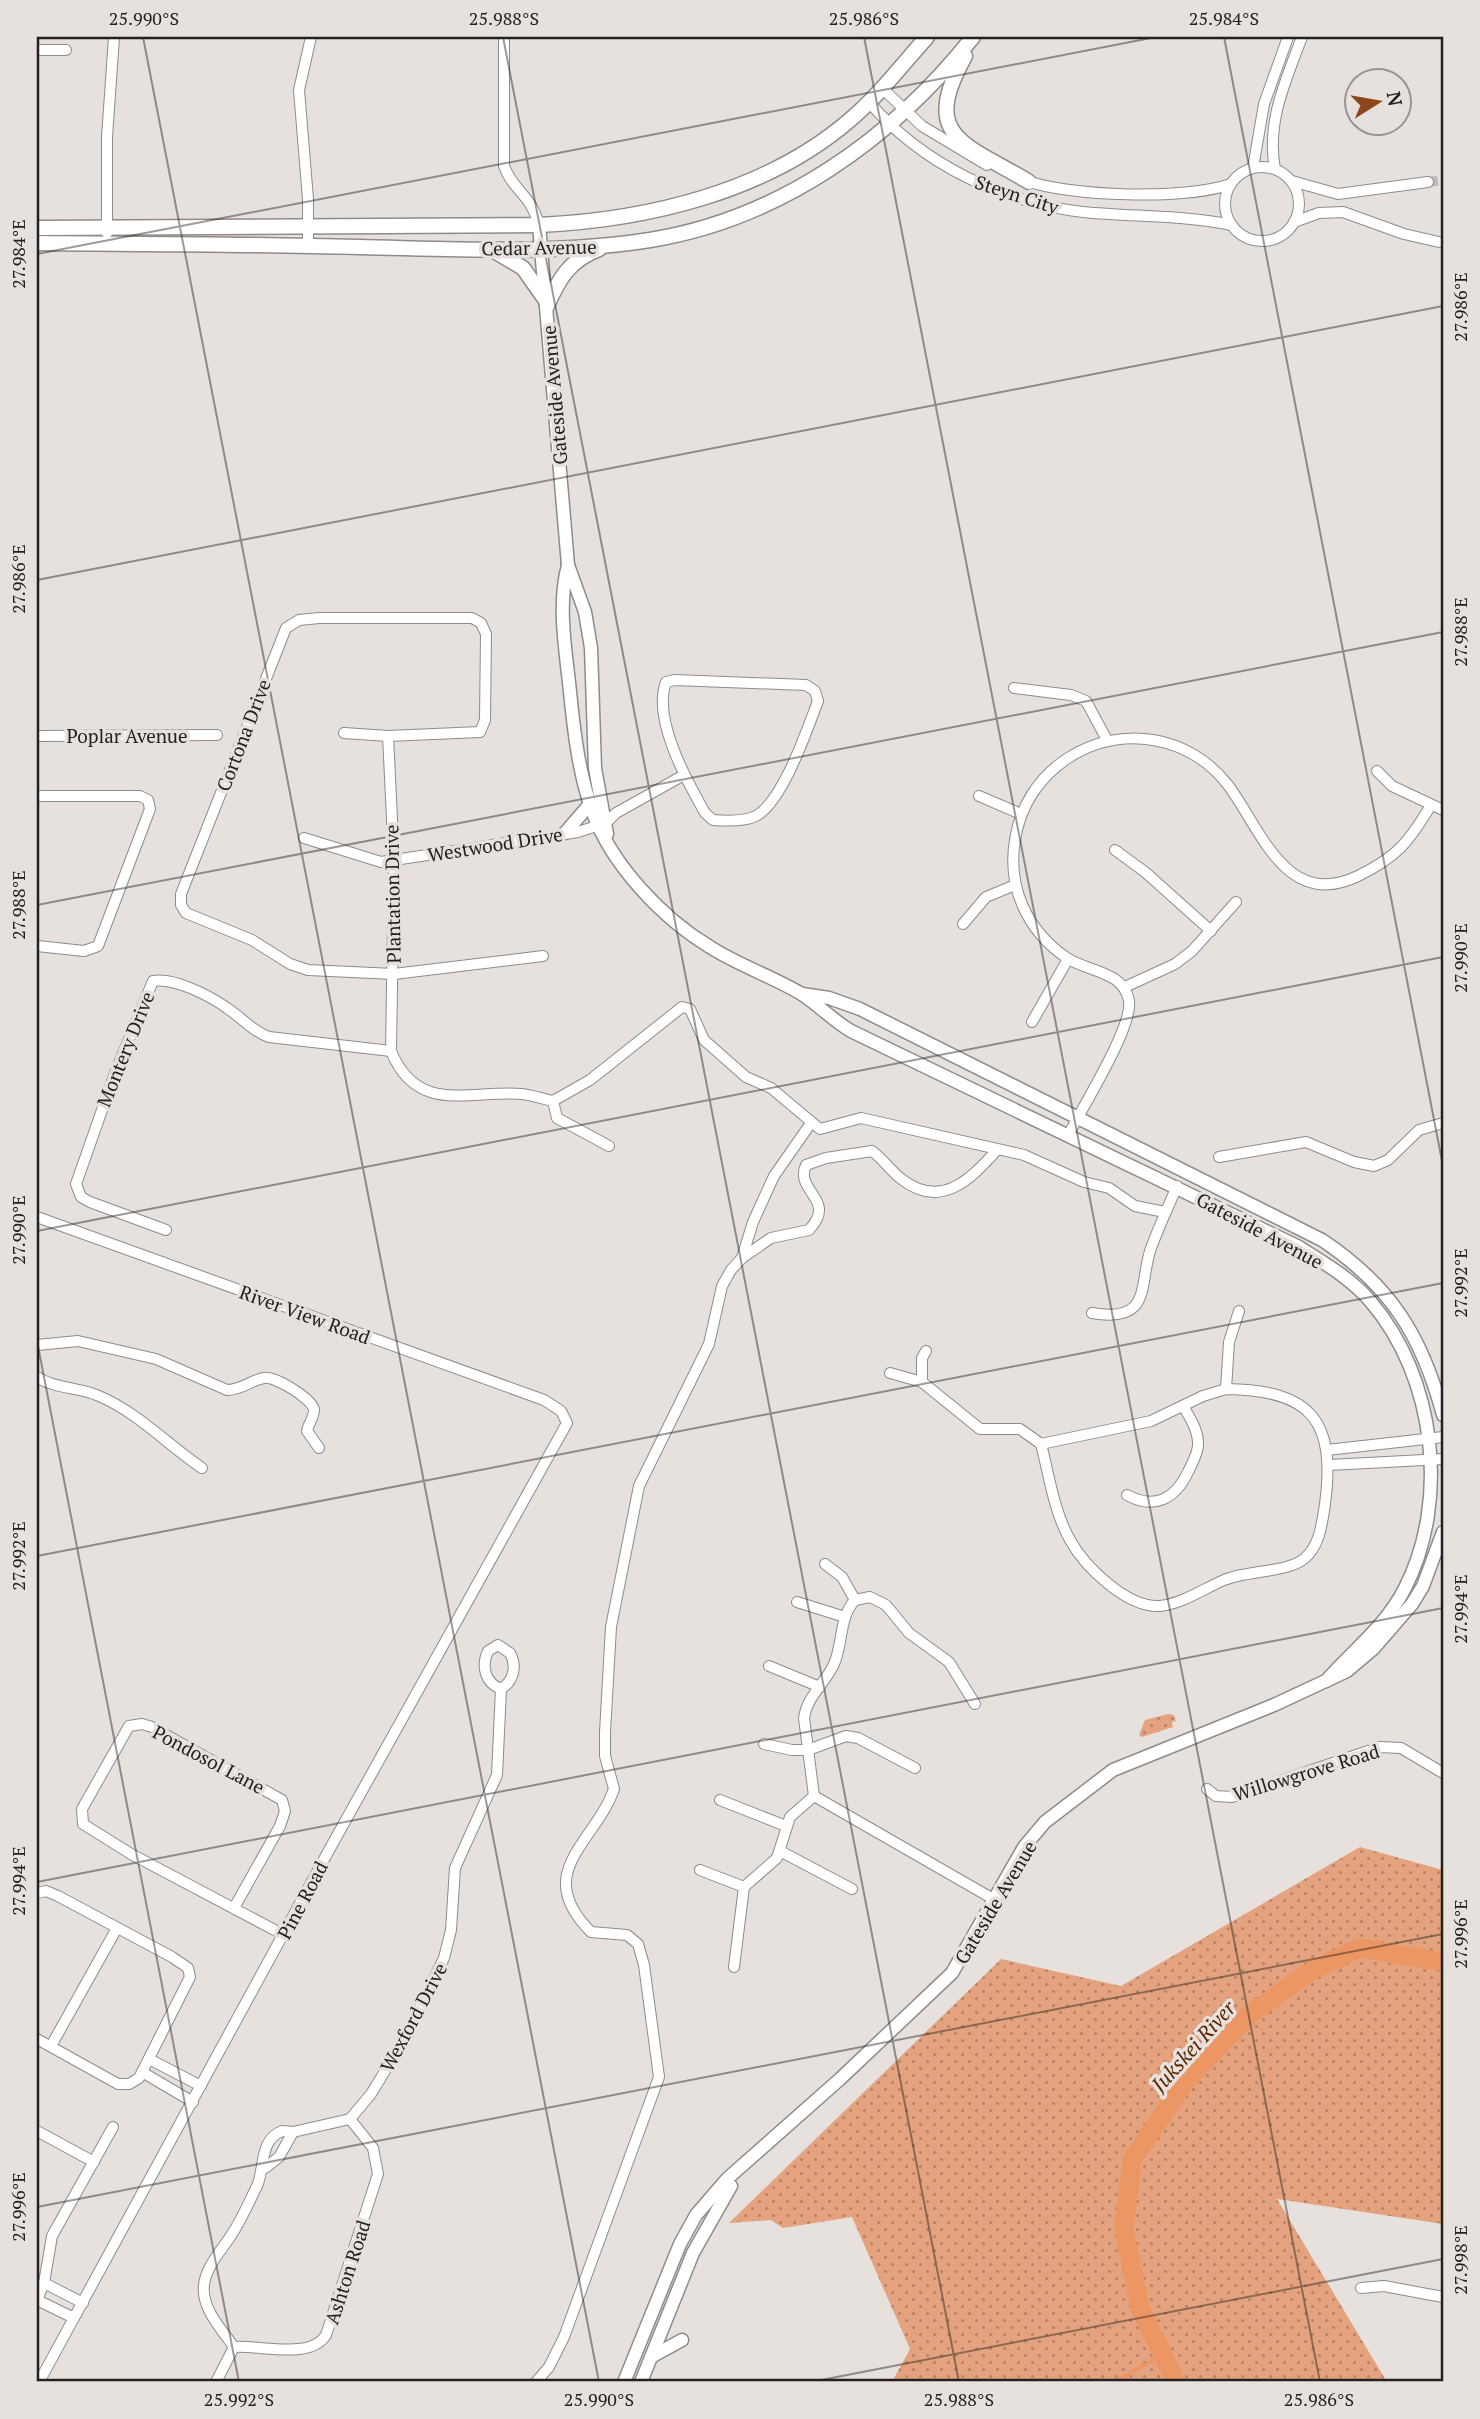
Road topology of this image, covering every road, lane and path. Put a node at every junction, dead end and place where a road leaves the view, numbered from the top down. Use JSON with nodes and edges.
{"nodes":[{"id":1,"x":114,"y":37,"type":"edge"},
{"id":2,"x":311,"y":37,"type":"edge"},
{"id":3,"x":504,"y":37,"type":"edge"},
{"id":4,"x":927,"y":37,"type":"edge"},
{"id":5,"x":974,"y":37,"type":"edge"},
{"id":6,"x":1288,"y":37,"type":"edge"},
{"id":7,"x":1302,"y":37,"type":"edge"},
{"id":8,"x":37,"y":50,"type":"edge"},
{"id":9,"x":66,"y":50,"type":"dead end"},
{"id":10,"x":883,"y":89,"type":"junction"},
{"id":11,"x":869,"y":102,"type":"junction"},
{"id":12,"x":905,"y":112,"type":"junction"},
{"id":13,"x":890,"y":127,"type":"junction"},
{"id":14,"x":1253,"y":168,"type":"junction"},
{"id":15,"x":1275,"y":169,"type":"junction"},
{"id":16,"x":1291,"y":181,"type":"junction"},
{"id":17,"x":1029,"y":182,"type":"junction"},
{"id":18,"x":1428,"y":182,"type":"tunnel mouth"},
{"id":19,"x":1231,"y":184,"type":"junction"},
{"id":20,"x":1294,"y":222,"type":"junction"},
{"id":21,"x":539,"y":225,"type":"junction"},
{"id":22,"x":1232,"y":225,"type":"junction"},
{"id":23,"x":37,"y":228,"type":"edge"},
{"id":24,"x":107,"y":228,"type":"junction"},
{"id":25,"x":309,"y":228,"type":"junction"},
{"id":26,"x":1439,"y":242,"type":"dead end"},
{"id":27,"x":37,"y":243,"type":"edge"},
{"id":28,"x":107,"y":244,"type":"junction"},
{"id":29,"x":610,"y":245,"type":"junction"},
{"id":30,"x":308,"y":246,"type":"junction"},
{"id":31,"x":542,"y":247,"type":"junction"},
{"id":32,"x":491,"y":249,"type":"junction"},
{"id":33,"x":547,"y":304,"type":"junction"},
{"id":34,"x":568,"y":565,"type":"junction"},
{"id":35,"x":1014,"y":688,"type":"dead end"},
{"id":36,"x":344,"y":733,"type":"dead end"},
{"id":37,"x":217,"y":735,"type":"dead end"},
{"id":38,"x":37,"y":736,"type":"edge"},
{"id":39,"x":388,"y":736,"type":"junction"},
{"id":40,"x":1107,"y":740,"type":"junction"},
{"id":41,"x":1377,"y":771,"type":"dead end"},
{"id":42,"x":684,"y":775,"type":"junction"},
{"id":43,"x":37,"y":796,"type":"edge"},
{"id":44,"x":979,"y":796,"type":"dead end"},
{"id":45,"x":590,"y":804,"type":"junction"},
{"id":46,"x":1431,"y":805,"type":"junction"},
{"id":47,"x":1443,"y":810,"type":"edge"},
{"id":48,"x":1021,"y":814,"type":"junction"},
{"id":49,"x":602,"y":825,"type":"junction"},
{"id":50,"x":565,"y":832,"type":"junction"},
{"id":51,"x":304,"y":838,"type":"dead end"},
{"id":52,"x":1115,"y":850,"type":"dead end"},
{"id":53,"x":394,"y":860,"type":"junction"},
{"id":54,"x":1015,"y":886,"type":"junction"},
{"id":55,"x":1236,"y":902,"type":"dead end"},
{"id":56,"x":963,"y":924,"type":"dead end"},
{"id":57,"x":1211,"y":931,"type":"junction"},
{"id":58,"x":37,"y":946,"type":"edge"},
{"id":59,"x":543,"y":956,"type":"dead end"},
{"id":60,"x":1068,"y":959,"type":"junction"},
{"id":61,"x":394,"y":974,"type":"junction"},
{"id":62,"x":1125,"y":987,"type":"junction"},
{"id":63,"x":802,"y":994,"type":"junction"},
{"id":64,"x":1032,"y":1022,"type":"dead end"},
{"id":65,"x":391,"y":1051,"type":"junction"},
{"id":66,"x":553,"y":1101,"type":"junction"},
{"id":67,"x":1077,"y":1118,"type":"junction"},
{"id":68,"x":811,"y":1122,"type":"junction"},
{"id":69,"x":1443,"y":1123,"type":"edge"},
{"id":70,"x":1069,"y":1134,"type":"junction"},
{"id":71,"x":609,"y":1146,"type":"dead end"},
{"id":72,"x":997,"y":1150,"type":"junction"},
{"id":73,"x":1219,"y":1157,"type":"dead end"},
{"id":74,"x":1177,"y":1186,"type":"junction"},
{"id":75,"x":1164,"y":1212,"type":"junction"},
{"id":76,"x":37,"y":1217,"type":"edge"},
{"id":77,"x":166,"y":1230,"type":"dead end"},
{"id":78,"x":743,"y":1258,"type":"junction"},
{"id":79,"x":1239,"y":1311,"type":"dead end"},
{"id":80,"x":1092,"y":1313,"type":"dead end"},
{"id":81,"x":37,"y":1345,"type":"edge"},
{"id":82,"x":926,"y":1351,"type":"dead end"},
{"id":83,"x":890,"y":1373,"type":"dead end"},
{"id":84,"x":37,"y":1377,"type":"edge"},
{"id":85,"x":922,"y":1382,"type":"junction"},
{"id":86,"x":1226,"y":1389,"type":"junction"},
{"id":87,"x":1183,"y":1406,"type":"junction"},
{"id":88,"x":1443,"y":1415,"type":"edge"},
{"id":89,"x":567,"y":1419,"type":"joint"},
{"id":90,"x":1443,"y":1437,"type":"edge"},
{"id":91,"x":1427,"y":1438,"type":"junction"},
{"id":92,"x":1398,"y":1442,"type":"junction"},
{"id":93,"x":1041,"y":1444,"type":"junction"},
{"id":94,"x":319,"y":1448,"type":"dead end"},
{"id":95,"x":1327,"y":1450,"type":"junction"},
{"id":96,"x":1443,"y":1459,"type":"edge"},
{"id":97,"x":1399,"y":1460,"type":"junction"},
{"id":98,"x":1429,"y":1460,"type":"junction"},
{"id":99,"x":1329,"y":1465,"type":"junction"},
{"id":100,"x":202,"y":1468,"type":"dead end"},
{"id":101,"x":1127,"y":1495,"type":"dead end"},
{"id":102,"x":1443,"y":1532,"type":"edge"},
{"id":103,"x":825,"y":1564,"type":"dead end"},
{"id":104,"x":855,"y":1600,"type":"junction"},
{"id":105,"x":797,"y":1602,"type":"dead end"},
{"id":106,"x":845,"y":1617,"type":"junction"},
{"id":107,"x":769,"y":1666,"type":"dead end"},
{"id":108,"x":1326,"y":1681,"type":"junction"},
{"id":109,"x":820,"y":1687,"type":"junction"},
{"id":110,"x":501,"y":1689,"type":"dead end"},
{"id":111,"x":975,"y":1704,"type":"dead end"},
{"id":112,"x":764,"y":1744,"type":"dead end"},
{"id":113,"x":808,"y":1750,"type":"junction"},
{"id":114,"x":915,"y":1768,"type":"dead end"},
{"id":115,"x":1443,"y":1773,"type":"edge"},
{"id":116,"x":1207,"y":1789,"type":"dead end"},
{"id":117,"x":814,"y":1796,"type":"junction"},
{"id":118,"x":720,"y":1800,"type":"dead end"},
{"id":119,"x":786,"y":1826,"type":"junction"},
{"id":120,"x":780,"y":1852,"type":"junction"},
{"id":121,"x":700,"y":1870,"type":"dead end"},
{"id":122,"x":744,"y":1886,"type":"junction"},
{"id":123,"x":852,"y":1889,"type":"dead end"},
{"id":124,"x":37,"y":1893,"type":"edge"},
{"id":125,"x":995,"y":1900,"type":"junction"},
{"id":126,"x":234,"y":1908,"type":"junction"},
{"id":127,"x":117,"y":1928,"type":"junction"},
{"id":128,"x":284,"y":1935,"type":"junction"},
{"id":129,"x":734,"y":1967,"type":"dead end"},
{"id":130,"x":37,"y":2039,"type":"edge"},
{"id":131,"x":51,"y":2046,"type":"junction"},
{"id":132,"x":149,"y":2059,"type":"junction"},
{"id":133,"x":142,"y":2072,"type":"junction"},
{"id":134,"x":201,"y":2086,"type":"junction"},
{"id":135,"x":192,"y":2102,"type":"junction"},
{"id":136,"x":351,"y":2119,"type":"junction"},
{"id":137,"x":113,"y":2127,"type":"dead end"},
{"id":138,"x":37,"y":2131,"type":"edge"},
{"id":139,"x":293,"y":2132,"type":"junction"},
{"id":140,"x":94,"y":2162,"type":"junction"},
{"id":141,"x":265,"y":2168,"type":"junction"},
{"id":142,"x":742,"y":2168,"type":"junction"},
{"id":143,"x":44,"y":2283,"type":"junction"},
{"id":144,"x":1362,"y":2288,"type":"dead end"},
{"id":145,"x":1442,"y":2298,"type":"edge"},
{"id":146,"x":37,"y":2300,"type":"edge"},
{"id":147,"x":83,"y":2303,"type":"junction"},
{"id":148,"x":74,"y":2318,"type":"junction"},
{"id":149,"x":682,"y":2340,"type":"dead end"},
{"id":150,"x":234,"y":2347,"type":"junction"},
{"id":151,"x":651,"y":2357,"type":"junction"},
{"id":152,"x":39,"y":2382,"type":"edge"},
{"id":153,"x":216,"y":2382,"type":"edge"},
{"id":154,"x":536,"y":2382,"type":"edge"},
{"id":155,"x":624,"y":2382,"type":"edge"},
{"id":156,"x":641,"y":2382,"type":"edge"}],
"edges":[{"from":1,"to":24,"type":"street"},
{"from":2,"to":25,"type":"street"},
{"from":3,"to":21,"type":"street"},
{"from":4,"to":10,"type":"main road","name":"Cedar Avenue"},
{"from":5,"to":12,"type":"main road","name":"Cedar Avenue"},
{"from":5,"to":17,"type":"main road"},
{"from":6,"to":14,"type":"street"},
{"from":7,"to":15,"type":"street"},
{"from":8,"to":9,"type":"street"},
{"from":10,"to":11,"type":"main road","name":"Cedar Avenue"},
{"from":10,"to":12,"type":"street","name":"Steyn City"},
{"from":11,"to":13,"type":"street","name":"Steyn City"},
{"from":11,"to":21,"type":"main road","name":"Cedar Avenue"},
{"from":12,"to":13,"type":"main road","name":"Cedar Avenue"},
{"from":12,"to":17,"type":"street","name":"Steyn City"},
{"from":13,"to":22,"type":"street","name":"Steyn City"},
{"from":13,"to":29,"type":"main road","name":"Cedar Avenue"},
{"from":14,"to":15,"type":"street"},
{"from":14,"to":19,"type":"street"},
{"from":15,"to":16,"type":"street"},
{"from":16,"to":18,"type":"street"},
{"from":16,"to":20,"type":"street"},
{"from":17,"to":19,"type":"street","name":"Steyn City"},
{"from":19,"to":22,"type":"street"},
{"from":20,"to":22,"type":"street"},
{"from":20,"to":26,"type":"street"},
{"from":21,"to":25,"type":"main road","name":"Cedar Avenue"},
{"from":21,"to":31,"type":"street","name":"Gateside Avenue"},
{"from":23,"to":24,"type":"main road","name":"Cedar Avenue"},
{"from":24,"to":25,"type":"main road","name":"Cedar Avenue"},
{"from":24,"to":28,"type":"street"},
{"from":25,"to":30,"type":"street"},
{"from":27,"to":28,"type":"main road","name":"Cedar Avenue"},
{"from":28,"to":30,"type":"main road","name":"Cedar Avenue"},
{"from":29,"to":31,"type":"main road","name":"Cedar Avenue"},
{"from":29,"to":33,"type":"main road"},
{"from":30,"to":32,"type":"main road","name":"Cedar Avenue"},
{"from":31,"to":32,"type":"main road","name":"Cedar Avenue"},
{"from":31,"to":33,"type":"street","name":"Gateside Avenue"},
{"from":32,"to":33,"type":"main road"},
{"from":33,"to":34,"type":"street","name":"Gateside Avenue"},
{"from":34,"to":45,"type":"street","name":"Gateside Avenue"},
{"from":34,"to":49,"type":"street","name":"Gateside Avenue"},
{"from":35,"to":40,"type":"street"},
{"from":36,"to":39,"type":"street","name":"Cortona Drive"},
{"from":37,"to":38,"type":"street","name":"Poplar Avenue"},
{"from":39,"to":53,"type":"street","name":"Plantation Drive"},
{"from":39,"to":61,"type":"street","name":"Cortona Drive"},
{"from":40,"to":46,"type":"street"},
{"from":40,"to":48,"type":"street"},
{"from":41,"to":46,"type":"street"},
{"from":42,"to":42,"type":"street"},
{"from":42,"to":49,"type":"street"},
{"from":43,"to":58,"type":"street"},
{"from":44,"to":48,"type":"street"},
{"from":45,"to":49,"type":"street","name":"Gateside Avenue"},
{"from":45,"to":50,"type":"street"},
{"from":46,"to":47,"type":"street"},
{"from":48,"to":54,"type":"street"},
{"from":49,"to":50,"type":"street","name":"Westwood Drive"},
{"from":49,"to":63,"type":"street","name":"Gateside Avenue"},
{"from":50,"to":53,"type":"street","name":"Westwood Drive"},
{"from":51,"to":53,"type":"street","name":"Westwood Drive"},
{"from":52,"to":57,"type":"street"},
{"from":53,"to":61,"type":"street","name":"Plantation Drive"},
{"from":54,"to":56,"type":"street"},
{"from":54,"to":60,"type":"street"},
{"from":55,"to":57,"type":"street"},
{"from":57,"to":62,"type":"street"},
{"from":59,"to":61,"type":"street","name":"Cortona Drive"},
{"from":60,"to":62,"type":"street"},
{"from":60,"to":64,"type":"street"},
{"from":61,"to":65,"type":"street","name":"Plantation Drive"},
{"from":62,"to":67,"type":"street"},
{"from":63,"to":67,"type":"street","name":"Gateside Avenue"},
{"from":63,"to":70,"type":"street","name":"Gateside Avenue"},
{"from":65,"to":66,"type":"street"},
{"from":65,"to":77,"type":"street","name":"Montery Drive"},
{"from":66,"to":68,"type":"street"},
{"from":66,"to":71,"type":"street"},
{"from":67,"to":70,"type":"street"},
{"from":67,"to":88,"type":"street","name":"Gateside Avenue"},
{"from":68,"to":72,"type":"street"},
{"from":68,"to":78,"type":"street"},
{"from":69,"to":73,"type":"street"},
{"from":70,"to":74,"type":"street","name":"Gateside Avenue"},
{"from":72,"to":75,"type":"street"},
{"from":72,"to":78,"type":"street"},
{"from":74,"to":75,"type":"street"},
{"from":74,"to":91,"type":"street","name":"Gateside Avenue"},
{"from":75,"to":80,"type":"street"},
{"from":76,"to":89,"type":"street","name":"River View Road"},
{"from":78,"to":154,"type":"street"},
{"from":79,"to":86,"type":"street"},
{"from":81,"to":94,"type":"street"},
{"from":82,"to":85,"type":"street"},
{"from":83,"to":85,"type":"street"},
{"from":84,"to":100,"type":"street"},
{"from":85,"to":93,"type":"street"},
{"from":86,"to":87,"type":"street"},
{"from":86,"to":95,"type":"street"},
{"from":87,"to":93,"type":"street"},
{"from":87,"to":101,"type":"street"},
{"from":89,"to":128,"type":"street","name":"Pine Road"},
{"from":90,"to":91,"type":"street"},
{"from":91,"to":92,"type":"street"},
{"from":91,"to":98,"type":"street","name":"Gateside Avenue"},
{"from":92,"to":95,"type":"street"},
{"from":92,"to":97,"type":"street"},
{"from":93,"to":99,"type":"street"},
{"from":95,"to":99,"type":"street"},
{"from":96,"to":98,"type":"street"},
{"from":97,"to":98,"type":"street"},
{"from":97,"to":99,"type":"street"},
{"from":98,"to":108,"type":"street","name":"Gateside Avenue"},
{"from":102,"to":108,"type":"street","name":"Gateside Avenue"},
{"from":103,"to":104,"type":"street"},
{"from":104,"to":106,"type":"street"},
{"from":104,"to":111,"type":"street"},
{"from":105,"to":106,"type":"street"},
{"from":106,"to":109,"type":"street"},
{"from":107,"to":109,"type":"street"},
{"from":108,"to":125,"type":"street","name":"Gateside Avenue"},
{"from":109,"to":113,"type":"street"},
{"from":110,"to":136,"type":"street","name":"Wexford Drive"},
{"from":112,"to":113,"type":"street"},
{"from":113,"to":114,"type":"street"},
{"from":113,"to":117,"type":"street"},
{"from":115,"to":116,"type":"street","name":"Willowgrove Road"},
{"from":117,"to":119,"type":"street"},
{"from":117,"to":125,"type":"street"},
{"from":118,"to":119,"type":"street"},
{"from":119,"to":120,"type":"street"},
{"from":120,"to":122,"type":"street"},
{"from":120,"to":123,"type":"street"},
{"from":121,"to":122,"type":"street"},
{"from":122,"to":129,"type":"street"},
{"from":124,"to":127,"type":"street"},
{"from":125,"to":142,"type":"street","name":"Gateside Avenue"},
{"from":126,"to":126,"type":"street","name":"Pondosol Lane"},
{"from":126,"to":128,"type":"street","name":"Pondosol Lane"},
{"from":127,"to":131,"type":"street"},
{"from":127,"to":132,"type":"street"},
{"from":128,"to":134,"type":"street","name":"Pine Road"},
{"from":130,"to":131,"type":"street"},
{"from":131,"to":133,"type":"street"},
{"from":132,"to":133,"type":"street"},
{"from":132,"to":134,"type":"street"},
{"from":133,"to":135,"type":"street"},
{"from":134,"to":135,"type":"street","name":"Pine Road"},
{"from":135,"to":147,"type":"street","name":"Pine Road"},
{"from":136,"to":139,"type":"street"},
{"from":136,"to":150,"type":"street","name":"Ashton Road"},
{"from":137,"to":140,"type":"street"},
{"from":138,"to":140,"type":"street"},
{"from":139,"to":141,"type":"street"},
{"from":139,"to":141,"type":"street"},
{"from":140,"to":143,"type":"street"},
{"from":141,"to":150,"type":"street"},
{"from":142,"to":151,"type":"street","name":"Gateside Avenue"},
{"from":142,"to":155,"type":"street","name":"Gateside Avenue"},
{"from":143,"to":146,"type":"street"},
{"from":143,"to":147,"type":"street"},
{"from":144,"to":145,"type":"street"},
{"from":146,"to":148,"type":"street"},
{"from":147,"to":148,"type":"street","name":"Pine Road"},
{"from":148,"to":152,"type":"street","name":"Pine Road"},
{"from":149,"to":151,"type":"street"},
{"from":150,"to":153,"type":"street"},
{"from":151,"to":156,"type":"street","name":"Gateside Avenue"}]}
